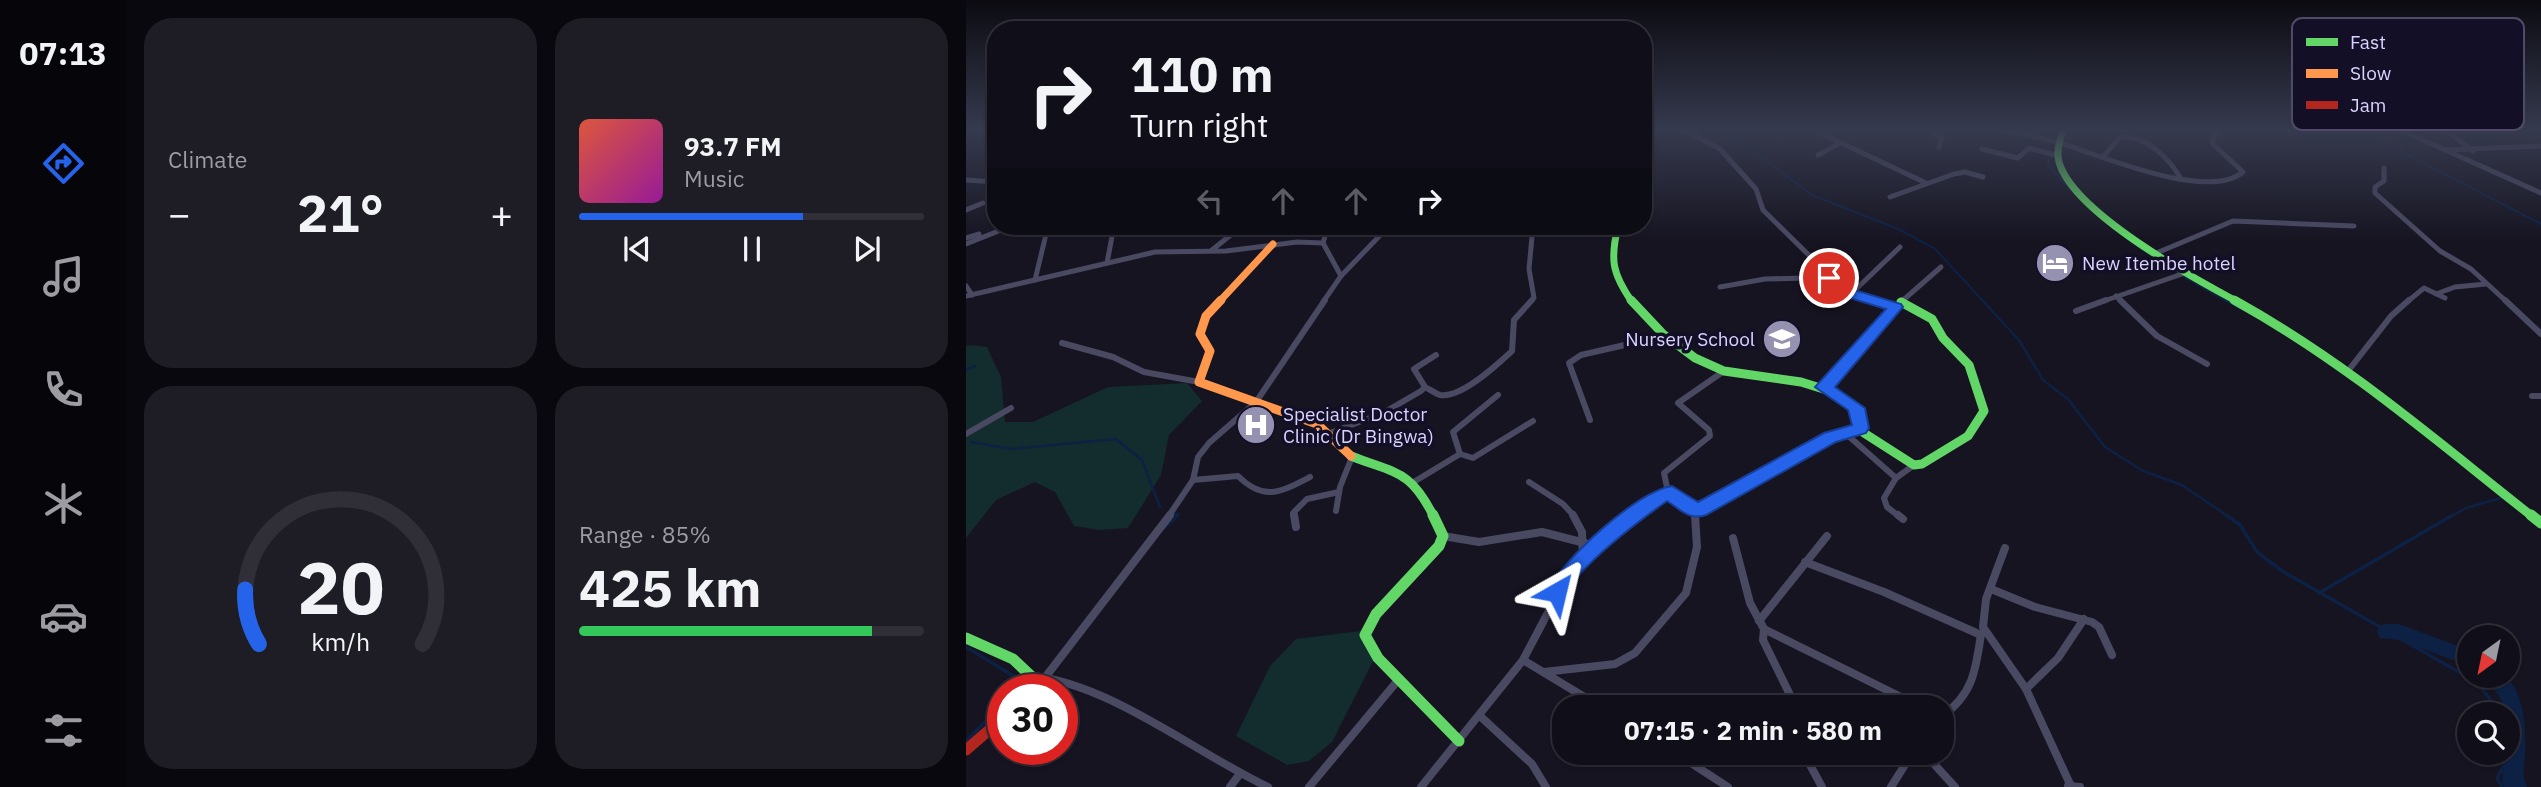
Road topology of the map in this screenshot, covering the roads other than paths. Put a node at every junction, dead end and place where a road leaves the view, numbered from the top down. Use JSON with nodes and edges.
{"nodes":[{"id":1,"x":1737,"y":168,"type":"edge"},
{"id":2,"x":1892,"y":168,"type":"edge"},
{"id":3,"x":2060,"y":168,"type":"edge"},
{"id":4,"x":2133,"y":168,"type":"edge"},
{"id":5,"x":2174,"y":168,"type":"edge"},
{"id":6,"x":2239,"y":168,"type":"edge"},
{"id":7,"x":2384,"y":168,"type":"dead end"},
{"id":8,"x":2482,"y":168,"type":"edge"},
{"id":9,"x":1983,"y":177,"type":"dead end"},
{"id":10,"x":2181,"y":179,"type":"junction"},
{"id":11,"x":966,"y":180,"type":"edge"},
{"id":12,"x":987,"y":181,"type":"edge"},
{"id":13,"x":1926,"y":183,"type":"junction"},
{"id":14,"x":2541,"y":193,"type":"edge"},
{"id":15,"x":1890,"y":197,"type":"dead end"},
{"id":16,"x":983,"y":203,"type":"dead end"},
{"id":17,"x":966,"y":210,"type":"edge"},
{"id":18,"x":2354,"y":226,"type":"dead end"},
{"id":19,"x":979,"y":234,"type":"dead end"},
{"id":20,"x":988,"y":235,"type":"edge"},
{"id":21,"x":1046,"y":235,"type":"edge"},
{"id":22,"x":1112,"y":235,"type":"edge"},
{"id":23,"x":1230,"y":235,"type":"edge"},
{"id":24,"x":1325,"y":235,"type":"edge"},
{"id":25,"x":1380,"y":235,"type":"edge"},
{"id":26,"x":1532,"y":235,"type":"edge"},
{"id":27,"x":1616,"y":235,"type":"edge"},
{"id":28,"x":966,"y":239,"type":"edge"},
{"id":29,"x":1323,"y":243,"type":"junction"},
{"id":30,"x":966,"y":244,"type":"edge"},
{"id":31,"x":1273,"y":244,"type":"junction"},
{"id":32,"x":1900,"y":247,"type":"dead end"},
{"id":33,"x":1210,"y":251,"type":"junction"},
{"id":34,"x":2152,"y":255,"type":"junction"},
{"id":35,"x":1107,"y":263,"type":"junction"},
{"id":36,"x":1941,"y":267,"type":"dead end"},
{"id":37,"x":2182,"y":274,"type":"junction"},
{"id":38,"x":1341,"y":276,"type":"junction"},
{"id":39,"x":1035,"y":280,"type":"junction"},
{"id":40,"x":2486,"y":284,"type":"junction"},
{"id":41,"x":966,"y":286,"type":"edge"},
{"id":42,"x":1720,"y":287,"type":"dead end"},
{"id":43,"x":1832,"y":288,"type":"junction"},
{"id":44,"x":1853,"y":292,"type":"junction"},
{"id":45,"x":2437,"y":294,"type":"junction"},
{"id":46,"x":969,"y":296,"type":"edge"},
{"id":47,"x":2116,"y":296,"type":"junction"},
{"id":48,"x":2445,"y":298,"type":"dead end"},
{"id":49,"x":1898,"y":304,"type":"junction"},
{"id":50,"x":2076,"y":311,"type":"dead end"},
{"id":51,"x":2541,"y":334,"type":"edge"},
{"id":52,"x":1666,"y":335,"type":"junction"},
{"id":53,"x":1062,"y":343,"type":"dead end"},
{"id":54,"x":1436,"y":355,"type":"dead end"},
{"id":55,"x":2207,"y":364,"type":"dead end"},
{"id":56,"x":1724,"y":371,"type":"junction"},
{"id":57,"x":2348,"y":371,"type":"junction"},
{"id":58,"x":1199,"y":382,"type":"junction"},
{"id":59,"x":1425,"y":387,"type":"junction"},
{"id":60,"x":1823,"y":387,"type":"junction"},
{"id":61,"x":1498,"y":396,"type":"dead end"},
{"id":62,"x":2532,"y":396,"type":"dead end"},
{"id":63,"x":2541,"y":396,"type":"edge"},
{"id":64,"x":1255,"y":402,"type":"junction"},
{"id":65,"x":1011,"y":408,"type":"dead end"},
{"id":66,"x":1590,"y":420,"type":"dead end"},
{"id":67,"x":1533,"y":421,"type":"dead end"},
{"id":68,"x":1860,"y":428,"type":"junction"},
{"id":69,"x":1844,"y":432,"type":"junction"},
{"id":70,"x":1330,"y":433,"type":"junction"},
{"id":71,"x":966,"y":434,"type":"edge"},
{"id":72,"x":1460,"y":454,"type":"junction"},
{"id":73,"x":1352,"y":457,"type":"junction"},
{"id":74,"x":1914,"y":465,"type":"junction"},
{"id":75,"x":1310,"y":477,"type":"dead end"},
{"id":76,"x":1896,"y":478,"type":"junction"},
{"id":77,"x":1193,"y":480,"type":"junction"},
{"id":78,"x":1529,"y":482,"type":"dead end"},
{"id":79,"x":1412,"y":483,"type":"junction"},
{"id":80,"x":1339,"y":492,"type":"junction"},
{"id":81,"x":1668,"y":492,"type":"junction"},
{"id":82,"x":1336,"y":511,"type":"dead end"},
{"id":83,"x":1695,"y":511,"type":"junction"},
{"id":84,"x":1903,"y":519,"type":"dead end"},
{"id":85,"x":2541,"y":523,"type":"edge"},
{"id":86,"x":1296,"y":527,"type":"dead end"},
{"id":87,"x":1443,"y":536,"type":"junction"},
{"id":88,"x":1827,"y":537,"type":"dead end"},
{"id":89,"x":1733,"y":538,"type":"dead end"},
{"id":90,"x":1585,"y":543,"type":"junction"},
{"id":91,"x":2005,"y":548,"type":"dead end"},
{"id":92,"x":1583,"y":560,"type":"junction"},
{"id":93,"x":1805,"y":562,"type":"junction"},
{"id":94,"x":1991,"y":589,"type":"junction"},
{"id":95,"x":2084,"y":619,"type":"junction"},
{"id":96,"x":1759,"y":621,"type":"junction"},
{"id":97,"x":1764,"y":629,"type":"junction"},
{"id":98,"x":1982,"y":631,"type":"junction"},
{"id":99,"x":966,"y":638,"type":"edge"},
{"id":100,"x":2112,"y":656,"type":"dead end"},
{"id":101,"x":1523,"y":660,"type":"junction"},
{"id":102,"x":1544,"y":672,"type":"junction"},
{"id":103,"x":1029,"y":674,"type":"edge"},
{"id":104,"x":1048,"y":674,"type":"edge"},
{"id":105,"x":1399,"y":680,"type":"junction"},
{"id":106,"x":1078,"y":688,"type":"edge"},
{"id":107,"x":2026,"y":689,"type":"junction"},
{"id":108,"x":1581,"y":695,"type":"edge"},
{"id":109,"x":1790,"y":695,"type":"edge"},
{"id":110,"x":1897,"y":695,"type":"edge"},
{"id":111,"x":1954,"y":708,"type":"edge"},
{"id":112,"x":1480,"y":716,"type":"junction"},
{"id":113,"x":987,"y":732,"type":"edge"},
{"id":114,"x":1459,"y":741,"type":"junction"},
{"id":115,"x":966,"y":750,"type":"edge"},
{"id":116,"x":1694,"y":765,"type":"edge"},
{"id":117,"x":1810,"y":765,"type":"edge"},
{"id":118,"x":1905,"y":765,"type":"edge"},
{"id":119,"x":1935,"y":765,"type":"edge"},
{"id":120,"x":1239,"y":775,"type":"junction"},
{"id":121,"x":2072,"y":786,"type":"edge"},
{"id":122,"x":1230,"y":787,"type":"edge"},
{"id":123,"x":1268,"y":787,"type":"edge"},
{"id":124,"x":1309,"y":787,"type":"edge"},
{"id":125,"x":1421,"y":787,"type":"edge"},
{"id":126,"x":1546,"y":787,"type":"edge"},
{"id":127,"x":1728,"y":787,"type":"edge"},
{"id":128,"x":1822,"y":787,"type":"edge"},
{"id":129,"x":1891,"y":787,"type":"edge"},
{"id":130,"x":1955,"y":787,"type":"edge"}],
"edges":[{"from":1,"to":43,"type":"street"},
{"from":2,"to":13,"type":"street"},
{"from":3,"to":34,"type":"street"},
{"from":4,"to":10,"type":"street"},
{"from":5,"to":10,"type":"street"},
{"from":6,"to":10,"type":"street"},
{"from":7,"to":40,"type":"street"},
{"from":8,"to":14,"type":"street"},
{"from":9,"to":13,"type":"street"},
{"from":11,"to":12,"type":"street"},
{"from":13,"to":15,"type":"street"},
{"from":16,"to":17,"type":"street"},
{"from":18,"to":34,"type":"street"},
{"from":19,"to":28,"type":"street"},
{"from":20,"to":30,"type":"street"},
{"from":21,"to":39,"type":"street"},
{"from":22,"to":35,"type":"street"},
{"from":23,"to":33,"type":"street"},
{"from":24,"to":29,"type":"street"},
{"from":25,"to":38,"type":"street"},
{"from":26,"to":59,"type":"street"},
{"from":27,"to":52,"type":"street"},
{"from":29,"to":31,"type":"street"},
{"from":29,"to":38,"type":"street"},
{"from":31,"to":33,"type":"street"},
{"from":31,"to":58,"type":"street"},
{"from":32,"to":44,"type":"street"},
{"from":33,"to":35,"type":"street"},
{"from":34,"to":37,"type":"street"},
{"from":35,"to":39,"type":"street"},
{"from":36,"to":49,"type":"street"},
{"from":37,"to":47,"type":"street"},
{"from":37,"to":57,"type":"street"},
{"from":38,"to":64,"type":"street"},
{"from":39,"to":46,"type":"street"},
{"from":40,"to":45,"type":"street"},
{"from":40,"to":51,"type":"street"},
{"from":41,"to":46,"type":"street"},
{"from":42,"to":43,"type":"street"},
{"from":43,"to":44,"type":"street"},
{"from":44,"to":49,"type":"street"},
{"from":45,"to":48,"type":"street"},
{"from":45,"to":57,"type":"street"},
{"from":47,"to":50,"type":"street"},
{"from":47,"to":55,"type":"street"},
{"from":49,"to":60,"type":"street"},
{"from":49,"to":74,"type":"street"},
{"from":52,"to":56,"type":"street"},
{"from":52,"to":66,"type":"street"},
{"from":53,"to":58,"type":"street"},
{"from":54,"to":59,"type":"street"},
{"from":56,"to":60,"type":"street"},
{"from":56,"to":81,"type":"street"},
{"from":57,"to":85,"type":"street"},
{"from":58,"to":64,"type":"street"},
{"from":59,"to":70,"type":"street"},
{"from":60,"to":68,"type":"street"},
{"from":61,"to":72,"type":"street"},
{"from":62,"to":63,"type":"street"},
{"from":64,"to":70,"type":"street"},
{"from":64,"to":77,"type":"street"},
{"from":65,"to":71,"type":"street"},
{"from":67,"to":72,"type":"street"},
{"from":68,"to":69,"type":"street"},
{"from":68,"to":74,"type":"street"},
{"from":69,"to":76,"type":"street"},
{"from":69,"to":83,"type":"street"},
{"from":70,"to":73,"type":"street"},
{"from":72,"to":79,"type":"street"},
{"from":73,"to":79,"type":"street"},
{"from":73,"to":80,"type":"street"},
{"from":74,"to":76,"type":"street"},
{"from":75,"to":77,"type":"street"},
{"from":76,"to":84,"type":"street"},
{"from":77,"to":104,"type":"street"},
{"from":78,"to":90,"type":"street"},
{"from":79,"to":87,"type":"street"},
{"from":80,"to":82,"type":"street"},
{"from":80,"to":86,"type":"street"},
{"from":81,"to":83,"type":"street"},
{"from":81,"to":92,"type":"street"},
{"from":83,"to":102,"type":"street"},
{"from":87,"to":90,"type":"street"},
{"from":87,"to":105,"type":"street"},
{"from":88,"to":93,"type":"street"},
{"from":89,"to":96,"type":"street"},
{"from":90,"to":92,"type":"street"},
{"from":91,"to":94,"type":"street"},
{"from":92,"to":101,"type":"street"},
{"from":93,"to":96,"type":"street"},
{"from":93,"to":98,"type":"street"},
{"from":94,"to":95,"type":"street"},
{"from":94,"to":98,"type":"street"},
{"from":95,"to":100,"type":"street"},
{"from":95,"to":107,"type":"street"},
{"from":96,"to":97,"type":"street"},
{"from":97,"to":109,"type":"street"},
{"from":97,"to":110,"type":"street"},
{"from":98,"to":107,"type":"street"},
{"from":98,"to":111,"type":"street"},
{"from":99,"to":103,"type":"street"},
{"from":101,"to":102,"type":"street"},
{"from":101,"to":112,"type":"street"},
{"from":102,"to":108,"type":"street"},
{"from":105,"to":114,"type":"street"},
{"from":105,"to":124,"type":"street"},
{"from":106,"to":120,"type":"street"},
{"from":107,"to":121,"type":"street"},
{"from":112,"to":114,"type":"street"},
{"from":112,"to":126,"type":"street"},
{"from":113,"to":115,"type":"street"},
{"from":114,"to":125,"type":"street"},
{"from":116,"to":127,"type":"street"},
{"from":117,"to":128,"type":"street"},
{"from":118,"to":129,"type":"street"},
{"from":119,"to":130,"type":"street"},
{"from":120,"to":122,"type":"street"},
{"from":120,"to":123,"type":"street"}]}
